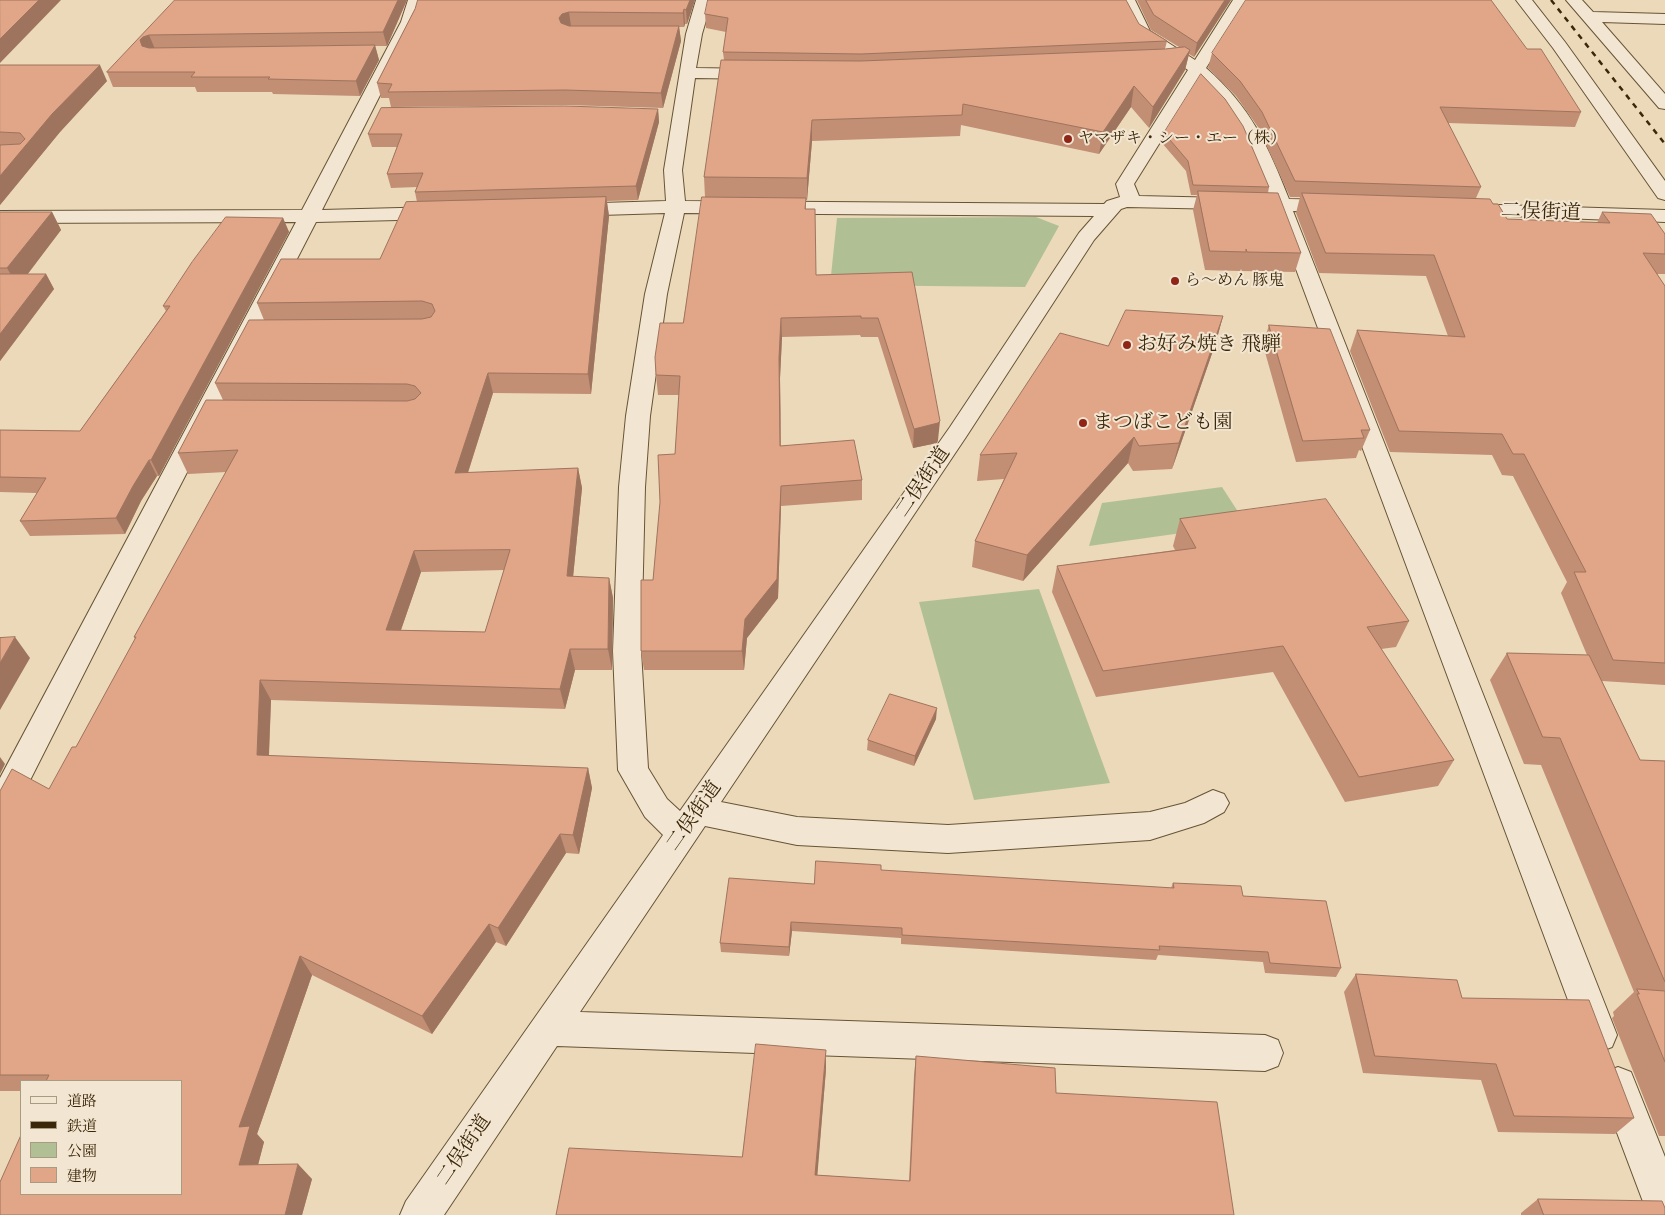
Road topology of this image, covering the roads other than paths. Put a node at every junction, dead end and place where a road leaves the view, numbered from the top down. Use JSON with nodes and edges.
{"nodes":[{"id":1,"x":416,"y":0,"type":"edge"},
{"id":2,"x":704,"y":0,"type":"edge"},
{"id":3,"x":1127,"y":0,"type":"edge"},
{"id":4,"x":1241,"y":0,"type":"edge"},
{"id":5,"x":1524,"y":0,"type":"edge"},
{"id":6,"x":1574,"y":0,"type":"edge"},
{"id":7,"x":1589,"y":18,"type":"junction"},
{"id":8,"x":1665,"y":19,"type":"edge"},
{"id":9,"x":1161,"y":63,"type":"edge"},
{"id":10,"x":1191,"y":64,"type":"junction"},
{"id":11,"x":687,"y":73,"type":"junction"},
{"id":12,"x":771,"y":74,"type":"edge"},
{"id":13,"x":1665,"y":104,"type":"edge"},
{"id":14,"x":1665,"y":194,"type":"edge"},
{"id":15,"x":1280,"y":204,"type":"junction"},
{"id":16,"x":1120,"y":206,"type":"junction"},
{"id":17,"x":1349,"y":206,"type":"edge"},
{"id":18,"x":676,"y":207,"type":"junction"},
{"id":19,"x":1448,"y":209,"type":"edge"},
{"id":20,"x":547,"y":210,"type":"edge"},
{"id":21,"x":458,"y":213,"type":"edge"},
{"id":22,"x":310,"y":216,"type":"junction"},
{"id":23,"x":1665,"y":216,"type":"edge"},
{"id":24,"x":0,"y":217,"type":"edge"},
{"id":25,"x":1213,"y":803,"type":"dead end"},
{"id":26,"x":0,"y":809,"type":"edge"},
{"id":27,"x":690,"y":822,"type":"junction"},
{"id":28,"x":548,"y":1028,"type":"junction"},
{"id":29,"x":1265,"y":1054,"type":"dead end"},
{"id":30,"x":1665,"y":1208,"type":"edge"},
{"id":31,"x":420,"y":1215,"type":"edge"}],
"edges":[{"from":1,"to":22,"type":"street"},
{"from":2,"to":11,"type":"street"},
{"from":3,"to":10,"type":"street"},
{"from":4,"to":10,"type":"street"},
{"from":5,"to":14,"type":"street"},
{"from":6,"to":7,"type":"street"},
{"from":7,"to":8,"type":"street"},
{"from":7,"to":13,"type":"street"},
{"from":9,"to":10,"type":"street"},
{"from":10,"to":15,"type":"street"},
{"from":10,"to":16,"type":"street"},
{"from":11,"to":12,"type":"street"},
{"from":11,"to":18,"type":"street"},
{"from":15,"to":16,"type":"street"},
{"from":15,"to":17,"type":"street"},
{"from":15,"to":30,"type":"street"},
{"from":16,"to":18,"type":"street"},
{"from":16,"to":27,"type":"street","name":"二俣街道"},
{"from":18,"to":20,"type":"street"},
{"from":18,"to":27,"type":"street"},
{"from":19,"to":23,"type":"street","name":"二俣街道"},
{"from":21,"to":22,"type":"street"},
{"from":22,"to":24,"type":"street"},
{"from":22,"to":26,"type":"street"},
{"from":25,"to":27,"type":"street"},
{"from":27,"to":28,"type":"street","name":"二俣街道"},
{"from":28,"to":29,"type":"street"},
{"from":28,"to":31,"type":"street","name":"二俣街道"}]}
